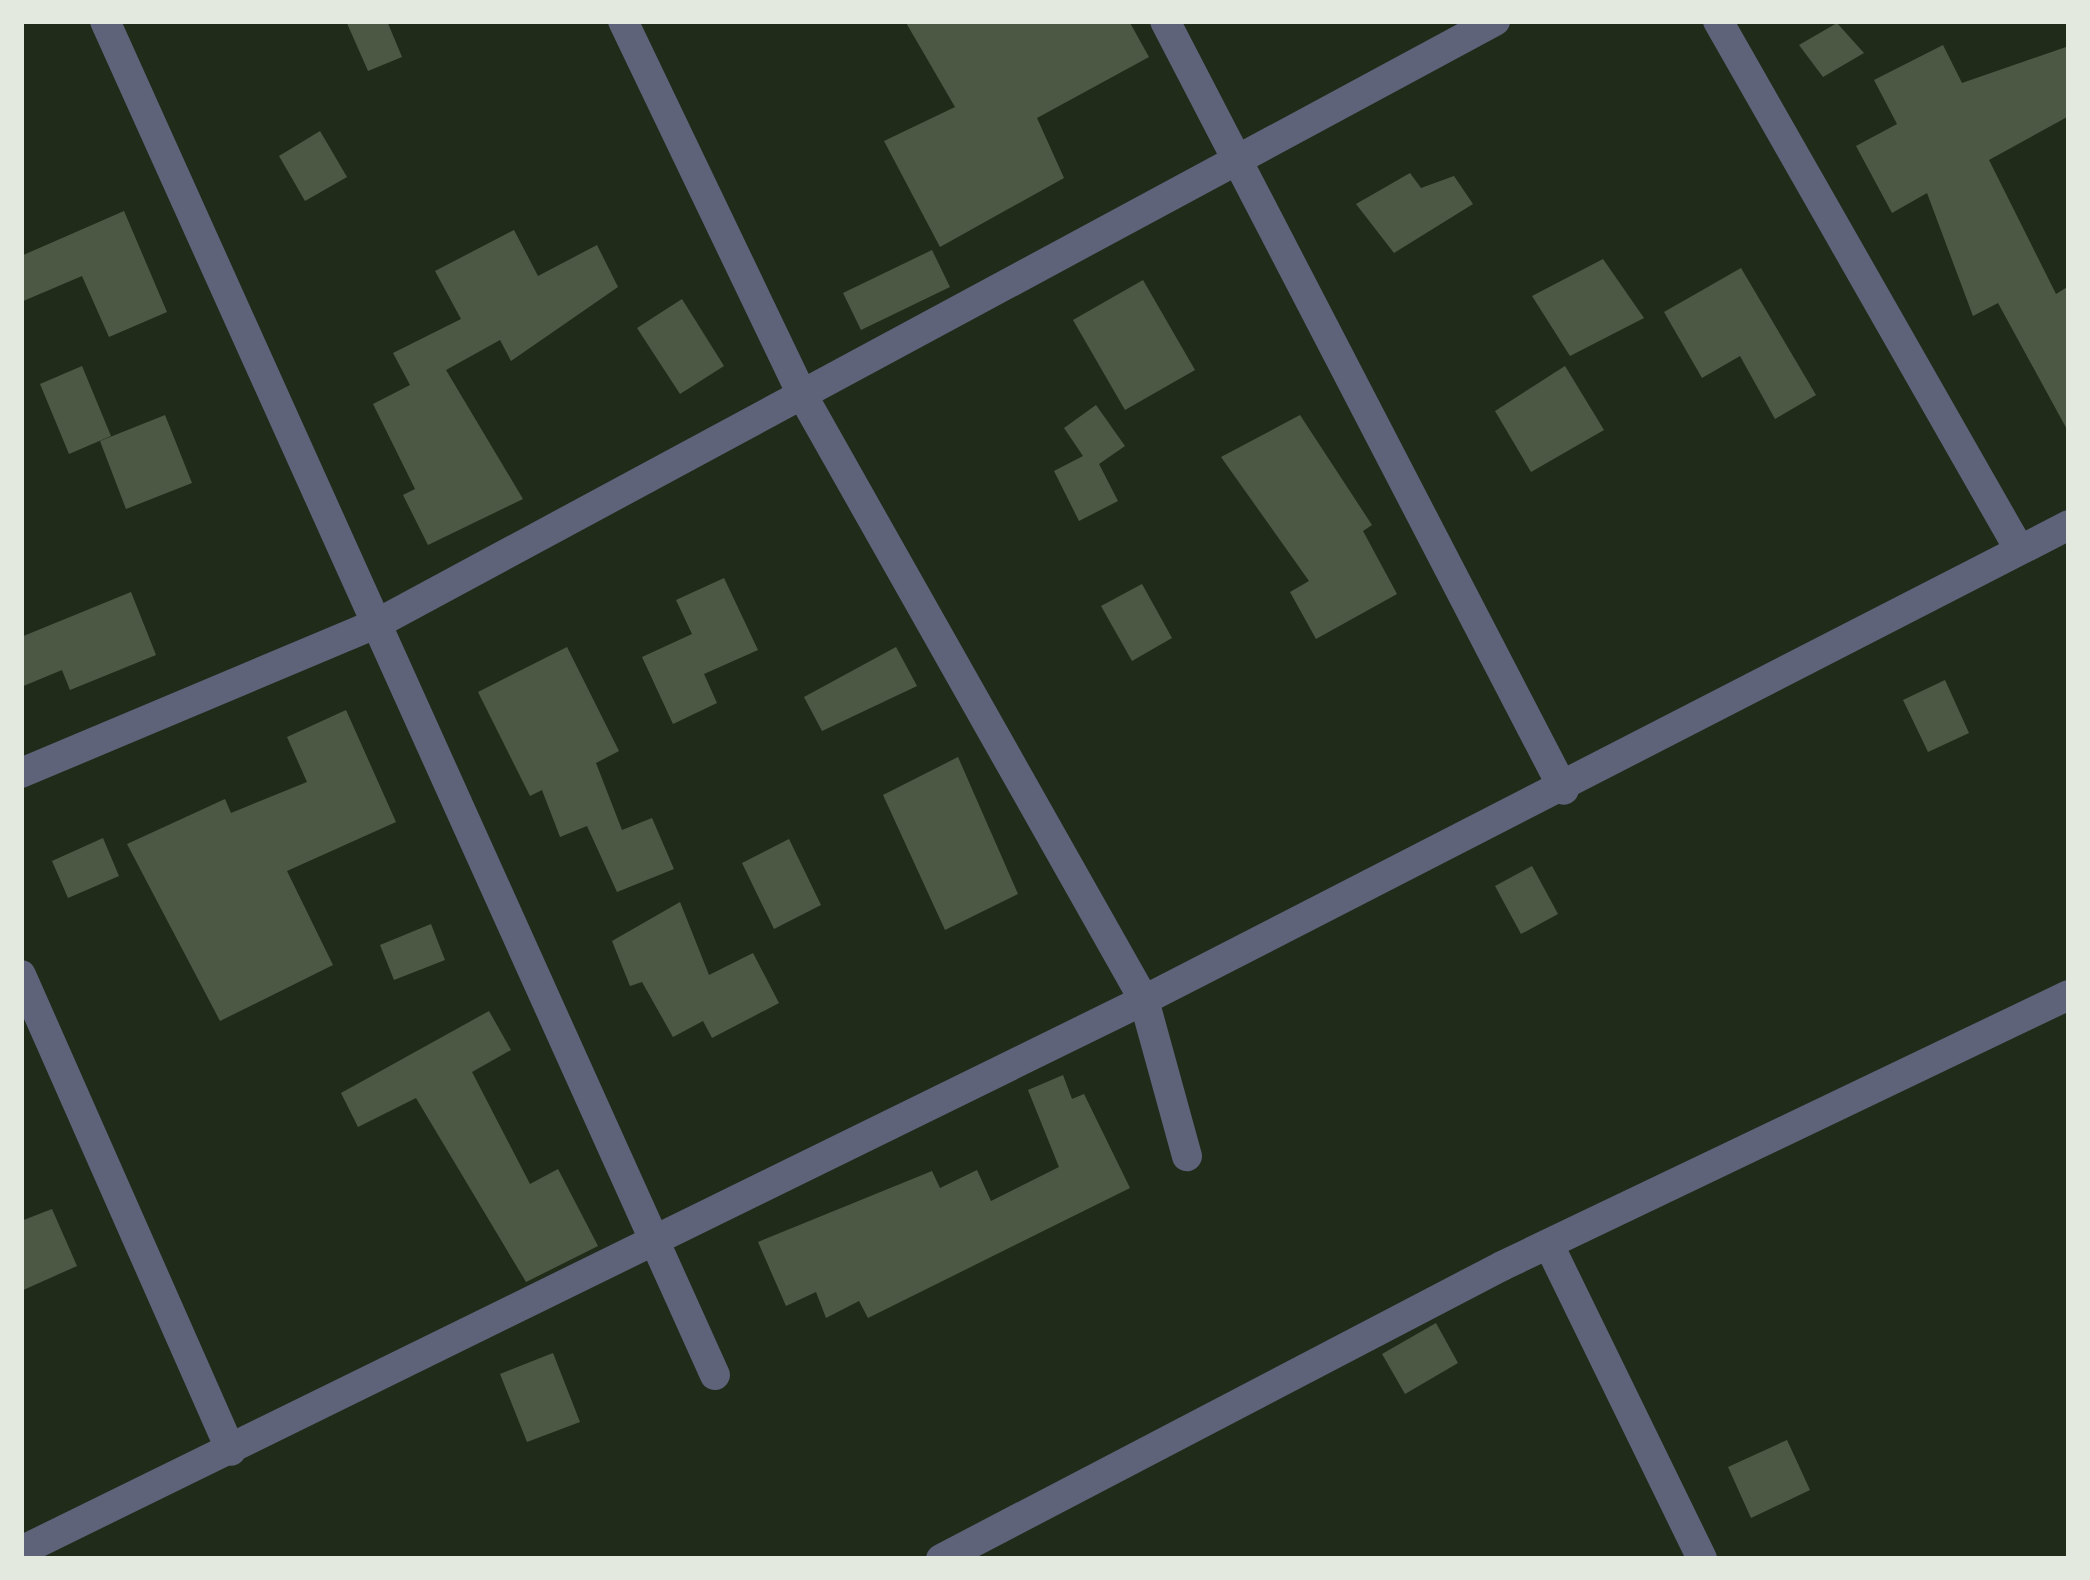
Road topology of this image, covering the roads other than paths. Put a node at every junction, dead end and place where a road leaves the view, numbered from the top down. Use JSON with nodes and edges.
{"nodes":[{"id":1,"x":105,"y":21,"type":"edge"},
{"id":2,"x":623,"y":21,"type":"edge"},
{"id":3,"x":1165,"y":21,"type":"edge"},
{"id":4,"x":1495,"y":21,"type":"edge"},
{"id":5,"x":1718,"y":21,"type":"edge"},
{"id":6,"x":1239,"y":164,"type":"junction"},
{"id":7,"x":804,"y":398,"type":"junction"},
{"id":8,"x":2069,"y":525,"type":"edge"},
{"id":9,"x":2019,"y":549,"type":"junction"},
{"id":10,"x":380,"y":622,"type":"junction"},
{"id":11,"x":21,"y":772,"type":"edge"},
{"id":12,"x":1564,"y":790,"type":"junction"},
{"id":13,"x":21,"y":975,"type":"edge"},
{"id":14,"x":2069,"y":995,"type":"edge"},
{"id":15,"x":1144,"y":1000,"type":"junction"},
{"id":16,"x":1187,"y":1156,"type":"dead end"},
{"id":17,"x":658,"y":1236,"type":"junction"},
{"id":18,"x":1550,"y":1247,"type":"junction"},
{"id":19,"x":715,"y":1375,"type":"dead end"},
{"id":20,"x":231,"y":1451,"type":"junction"},
{"id":21,"x":21,"y":1551,"type":"edge"},
{"id":22,"x":941,"y":1559,"type":"edge"},
{"id":23,"x":1702,"y":1559,"type":"edge"}],
"edges":[{"from":1,"to":10,"type":"street"},
{"from":2,"to":7,"type":"street"},
{"from":3,"to":6,"type":"street"},
{"from":4,"to":6,"type":"street"},
{"from":5,"to":9,"type":"street"},
{"from":6,"to":7,"type":"street"},
{"from":6,"to":12,"type":"street"},
{"from":7,"to":10,"type":"street"},
{"from":7,"to":15,"type":"street"},
{"from":8,"to":9,"type":"street"},
{"from":9,"to":12,"type":"street"},
{"from":10,"to":11,"type":"street"},
{"from":10,"to":17,"type":"street"},
{"from":12,"to":15,"type":"street"},
{"from":13,"to":20,"type":"street"},
{"from":14,"to":18,"type":"street"},
{"from":15,"to":16,"type":"street"},
{"from":15,"to":17,"type":"street"},
{"from":17,"to":19,"type":"street"},
{"from":17,"to":20,"type":"street"},
{"from":18,"to":22,"type":"street"},
{"from":18,"to":23,"type":"street"},
{"from":20,"to":21,"type":"street"}]}
